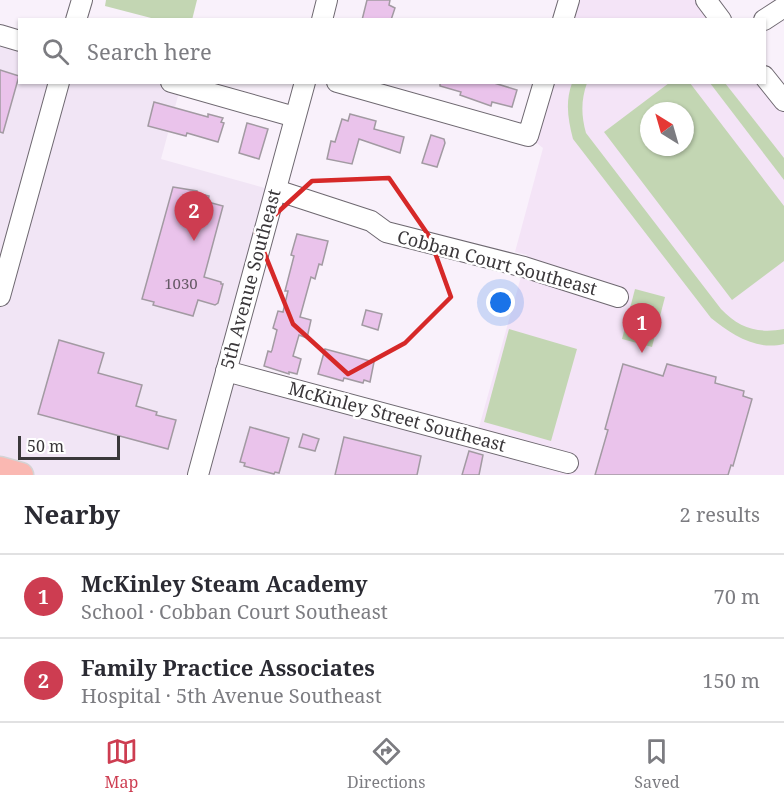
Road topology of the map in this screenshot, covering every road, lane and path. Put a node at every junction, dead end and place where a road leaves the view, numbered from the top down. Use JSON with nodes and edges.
{"nodes":[{"id":1,"x":82,"y":0,"type":"edge"},
{"id":2,"x":327,"y":0,"type":"edge"},
{"id":3,"x":569,"y":0,"type":"edge"},
{"id":4,"x":706,"y":0,"type":"edge"},
{"id":5,"x":784,"y":7,"type":"edge"},
{"id":6,"x":77,"y":18,"type":"edge"},
{"id":7,"x":322,"y":18,"type":"edge"},
{"id":8,"x":564,"y":18,"type":"edge"},
{"id":9,"x":720,"y":18,"type":"edge"},
{"id":10,"x":766,"y":19,"type":"edge"},
{"id":11,"x":0,"y":35,"type":"edge"},
{"id":12,"x":18,"y":40,"type":"edge"},
{"id":13,"x":766,"y":77,"type":"edge"},
{"id":14,"x":58,"y":84,"type":"edge"},
{"id":15,"x":178,"y":84,"type":"edge"},
{"id":16,"x":304,"y":84,"type":"edge"},
{"id":17,"x":344,"y":84,"type":"edge"},
{"id":18,"x":543,"y":84,"type":"edge"},
{"id":19,"x":784,"y":101,"type":"edge"},
{"id":20,"x":295,"y":117,"type":"junction"},
{"id":21,"x":276,"y":190,"type":"junction"},
{"id":22,"x":0,"y":296,"type":"edge"},
{"id":23,"x":618,"y":297,"type":"dead end"},
{"id":24,"x":226,"y":371,"type":"junction"},
{"id":25,"x":568,"y":463,"type":"dead end"},
{"id":26,"x":0,"y":469,"type":"edge"},
{"id":27,"x":21,"y":475,"type":"edge"},
{"id":28,"x":198,"y":475,"type":"edge"}],
"edges":[{"from":1,"to":6,"type":"street"},
{"from":2,"to":7,"type":"street"},
{"from":3,"to":8,"type":"street"},
{"from":4,"to":9,"type":"street"},
{"from":5,"to":10,"type":"street"},
{"from":11,"to":12,"type":"street"},
{"from":13,"to":19,"type":"street"},
{"from":14,"to":22,"type":"street"},
{"from":15,"to":20,"type":"street"},
{"from":16,"to":20,"type":"street","name":"5th Avenue Southeast"},
{"from":17,"to":18,"type":"street"},
{"from":20,"to":21,"type":"street","name":"5th Avenue Southeast"},
{"from":21,"to":23,"type":"street","name":"Cobban Court Southeast"},
{"from":21,"to":24,"type":"street","name":"5th Avenue Southeast"},
{"from":24,"to":25,"type":"street","name":"McKinley Street Southeast"},
{"from":24,"to":28,"type":"street","name":"5th Avenue Southeast"},
{"from":26,"to":27,"type":"main road"}]}
